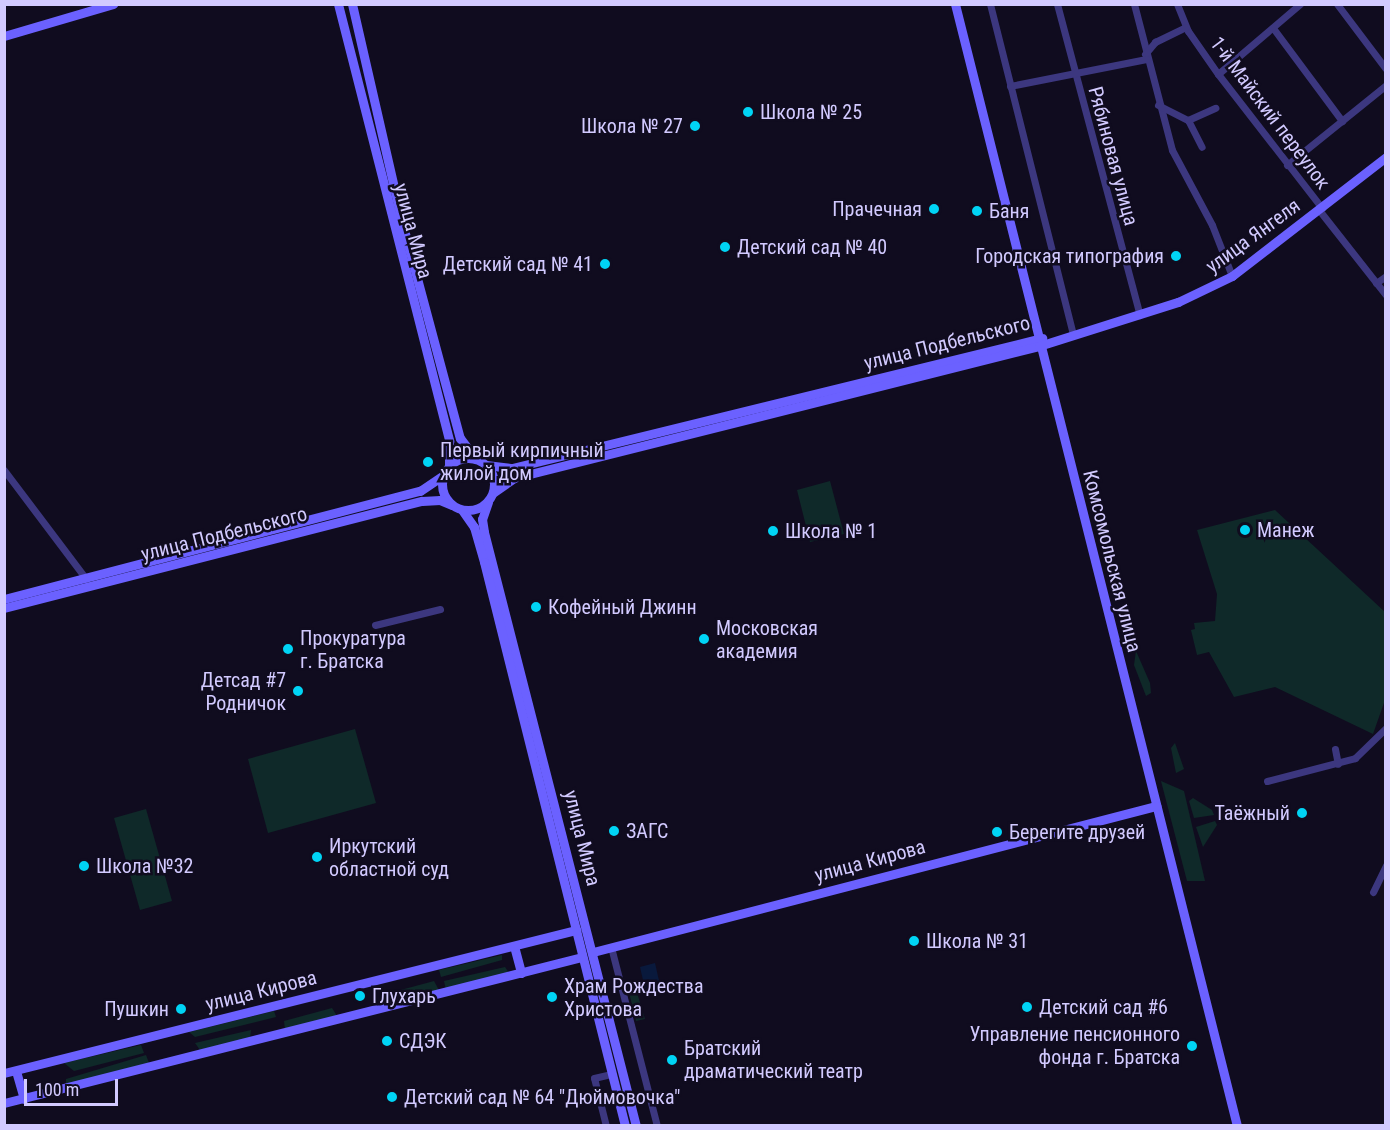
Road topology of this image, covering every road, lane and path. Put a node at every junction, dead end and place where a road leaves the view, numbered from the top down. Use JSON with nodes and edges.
{"nodes":[{"id":1,"x":113,"y":4,"type":"edge"},
{"id":2,"x":338,"y":4,"type":"edge"},
{"id":3,"x":351,"y":4,"type":"edge"},
{"id":4,"x":956,"y":4,"type":"edge"},
{"id":5,"x":990,"y":4,"type":"edge"},
{"id":6,"x":1057,"y":4,"type":"edge"},
{"id":7,"x":1134,"y":4,"type":"edge"},
{"id":8,"x":1178,"y":4,"type":"edge"},
{"id":9,"x":1300,"y":4,"type":"edge"},
{"id":10,"x":1336,"y":4,"type":"edge"},
{"id":11,"x":1186,"y":27,"type":"junction"},
{"id":12,"x":1273,"y":28,"type":"junction"},
{"id":13,"x":4,"y":36,"type":"edge"},
{"id":14,"x":1146,"y":56,"type":"junction"},
{"id":15,"x":1386,"y":69,"type":"edge"},
{"id":16,"x":1218,"y":74,"type":"junction"},
{"id":17,"x":1074,"y":75,"type":"junction"},
{"id":18,"x":1386,"y":85,"type":"edge"},
{"id":19,"x":1010,"y":86,"type":"junction"},
{"id":20,"x":1158,"y":105,"type":"junction"},
{"id":21,"x":1215,"y":108,"type":"dead end"},
{"id":22,"x":1188,"y":120,"type":"junction"},
{"id":23,"x":1342,"y":121,"type":"junction"},
{"id":24,"x":1202,"y":147,"type":"dead end"},
{"id":25,"x":1386,"y":157,"type":"edge"},
{"id":26,"x":1287,"y":165,"type":"junction"},
{"id":27,"x":1320,"y":209,"type":"junction"},
{"id":28,"x":1232,"y":276,"type":"junction"},
{"id":29,"x":1386,"y":276,"type":"edge"},
{"id":30,"x":1376,"y":283,"type":"junction"},
{"id":31,"x":1386,"y":295,"type":"edge"},
{"id":32,"x":1140,"y":315,"type":"junction"},
{"id":33,"x":1073,"y":334,"type":"junction"},
{"id":34,"x":1058,"y":338,"type":"joint"},
{"id":35,"x":1039,"y":342,"type":"junction"},
{"id":36,"x":935,"y":368,"type":"junction"},
{"id":37,"x":476,"y":459,"type":"junction"},
{"id":38,"x":486,"y":465,"type":"junction"},
{"id":39,"x":449,"y":467,"type":"junction"},
{"id":40,"x":4,"y":470,"type":"edge"},
{"id":41,"x":444,"y":476,"type":"junction"},
{"id":42,"x":494,"y":492,"type":"junction"},
{"id":43,"x":488,"y":502,"type":"junction"},
{"id":44,"x":452,"y":505,"type":"junction"},
{"id":45,"x":462,"y":510,"type":"junction"},
{"id":46,"x":488,"y":561,"type":"junction"},
{"id":47,"x":146,"y":568,"type":"junction"},
{"id":48,"x":86,"y":579,"type":"junction"},
{"id":49,"x":4,"y":599,"type":"edge"},
{"id":50,"x":4,"y":608,"type":"edge"},
{"id":51,"x":440,"y":609,"type":"dead end"},
{"id":52,"x":375,"y":626,"type":"dead end"},
{"id":53,"x":1386,"y":728,"type":"edge"},
{"id":54,"x":1335,"y":749,"type":"dead end"},
{"id":55,"x":1338,"y":764,"type":"junction"},
{"id":56,"x":1267,"y":782,"type":"dead end"},
{"id":57,"x":1156,"y":807,"type":"junction"},
{"id":58,"x":562,"y":831,"type":"junction"},
{"id":59,"x":551,"y":834,"type":"junction"},
{"id":60,"x":1386,"y":864,"type":"edge"},
{"id":61,"x":1373,"y":892,"type":"dead end"},
{"id":62,"x":576,"y":930,"type":"junction"},
{"id":63,"x":514,"y":946,"type":"junction"},
{"id":64,"x":611,"y":947,"type":"junction"},
{"id":65,"x":593,"y":952,"type":"junction"},
{"id":66,"x":582,"y":957,"type":"junction"},
{"id":67,"x":521,"y":973,"type":"junction"},
{"id":68,"x":605,"y":1002,"type":"junction"},
{"id":69,"x":594,"y":1005,"type":"junction"},
{"id":70,"x":16,"y":1071,"type":"junction"},
{"id":71,"x":4,"y":1073,"type":"edge"},
{"id":72,"x":612,"y":1074,"type":"junction"},
{"id":73,"x":24,"y":1099,"type":"junction"},
{"id":74,"x":4,"y":1103,"type":"edge"},
{"id":75,"x":606,"y":1125,"type":"edge"},
{"id":76,"x":625,"y":1125,"type":"edge"},
{"id":77,"x":636,"y":1125,"type":"edge"},
{"id":78,"x":657,"y":1125,"type":"edge"},
{"id":79,"x":1237,"y":1125,"type":"edge"}],
"edges":[{"from":1,"to":13,"type":"main road"},
{"from":2,"to":39,"type":"main road","name":"улица Мира"},
{"from":3,"to":37,"type":"main road","name":"улица Мира"},
{"from":4,"to":35,"type":"main road","name":"Комсомольская улица"},
{"from":5,"to":19,"type":"street"},
{"from":6,"to":17,"type":"street","name":"Рябиновая улица"},
{"from":7,"to":14,"type":"street"},
{"from":8,"to":11,"type":"street","name":"1-й Майский переулок"},
{"from":9,"to":12,"type":"street"},
{"from":10,"to":15,"type":"street"},
{"from":11,"to":14,"type":"street"},
{"from":11,"to":16,"type":"street","name":"1-й Майский переулок"},
{"from":12,"to":16,"type":"street"},
{"from":12,"to":23,"type":"street"},
{"from":14,"to":17,"type":"street"},
{"from":14,"to":20,"type":"street"},
{"from":16,"to":26,"type":"street","name":"1-й Майский переулок"},
{"from":17,"to":19,"type":"street"},
{"from":17,"to":32,"type":"street","name":"Рябиновая улица"},
{"from":18,"to":23,"type":"street"},
{"from":19,"to":33,"type":"street"},
{"from":20,"to":22,"type":"street"},
{"from":20,"to":28,"type":"street"},
{"from":21,"to":22,"type":"street"},
{"from":22,"to":24,"type":"street"},
{"from":23,"to":26,"type":"street"},
{"from":25,"to":27,"type":"main road","name":"улица Янгеля"},
{"from":26,"to":27,"type":"street","name":"1-й Майский переулок"},
{"from":27,"to":28,"type":"main road","name":"улица Янгеля"},
{"from":27,"to":30,"type":"street","name":"1-й Майский переулок"},
{"from":28,"to":32,"type":"main road","name":"улица Янгеля"},
{"from":29,"to":30,"type":"street"},
{"from":30,"to":31,"type":"street","name":"1-й Майский переулок"},
{"from":32,"to":33,"type":"main road","name":"улица Янгеля"},
{"from":33,"to":34,"type":"main road","name":"улица Янгеля"},
{"from":34,"to":35,"type":"main road","name":"улица Подбельского"},
{"from":35,"to":36,"type":"main road","name":"улица Подбельского"},
{"from":35,"to":57,"type":"main road","name":"Комсомольская улица"},
{"from":36,"to":38,"type":"main road","name":"улица Подбельского"},
{"from":36,"to":42,"type":"main road","name":"улица Подбельского"},
{"from":37,"to":38,"type":"main road"},
{"from":37,"to":39,"type":"main road"},
{"from":38,"to":42,"type":"main road"},
{"from":39,"to":41,"type":"main road"},
{"from":40,"to":48,"type":"street"},
{"from":41,"to":44,"type":"main road"},
{"from":41,"to":47,"type":"main road","name":"улица Подбельского"},
{"from":42,"to":43,"type":"main road"},
{"from":43,"to":45,"type":"main road"},
{"from":43,"to":46,"type":"main road"},
{"from":44,"to":45,"type":"main road"},
{"from":44,"to":47,"type":"main road","name":"улица Подбельского"},
{"from":45,"to":46,"type":"main road"},
{"from":46,"to":58,"type":"main road","name":"улица Мира"},
{"from":46,"to":59,"type":"main road","name":"улица Мира"},
{"from":47,"to":48,"type":"main road","name":"улица Подбельского"},
{"from":47,"to":50,"type":"main road","name":"улица Подбельского"},
{"from":48,"to":49,"type":"main road","name":"улица Подбельского"},
{"from":51,"to":52,"type":"street"},
{"from":53,"to":55,"type":"street"},
{"from":54,"to":55,"type":"street"},
{"from":55,"to":56,"type":"street"},
{"from":57,"to":64,"type":"main road","name":"улица Кирова"},
{"from":57,"to":79,"type":"main road","name":"Комсомольская улица"},
{"from":58,"to":59,"type":"main road"},
{"from":58,"to":65,"type":"main road","name":"улица Мира"},
{"from":59,"to":62,"type":"main road","name":"улица Мира"},
{"from":60,"to":61,"type":"street"},
{"from":62,"to":63,"type":"main road","name":"улица Кирова"},
{"from":62,"to":66,"type":"main road","name":"улица Мира"},
{"from":63,"to":67,"type":"main road"},
{"from":63,"to":70,"type":"main road","name":"улица Кирова"},
{"from":64,"to":65,"type":"main road","name":"улица Кирова"},
{"from":64,"to":78,"type":"street"},
{"from":65,"to":68,"type":"main road","name":"улица Мира"},
{"from":66,"to":67,"type":"main road"},
{"from":66,"to":69,"type":"main road","name":"улица Мира"},
{"from":67,"to":73,"type":"main road"},
{"from":68,"to":69,"type":"main road"},
{"from":68,"to":77,"type":"main road","name":"улица Мира"},
{"from":69,"to":72,"type":"main road","name":"улица Мира"},
{"from":70,"to":71,"type":"main road","name":"улица Кирова"},
{"from":70,"to":73,"type":"main road"},
{"from":72,"to":75,"type":"street"},
{"from":72,"to":76,"type":"main road","name":"улица Мира"},
{"from":73,"to":74,"type":"main road"}]}
